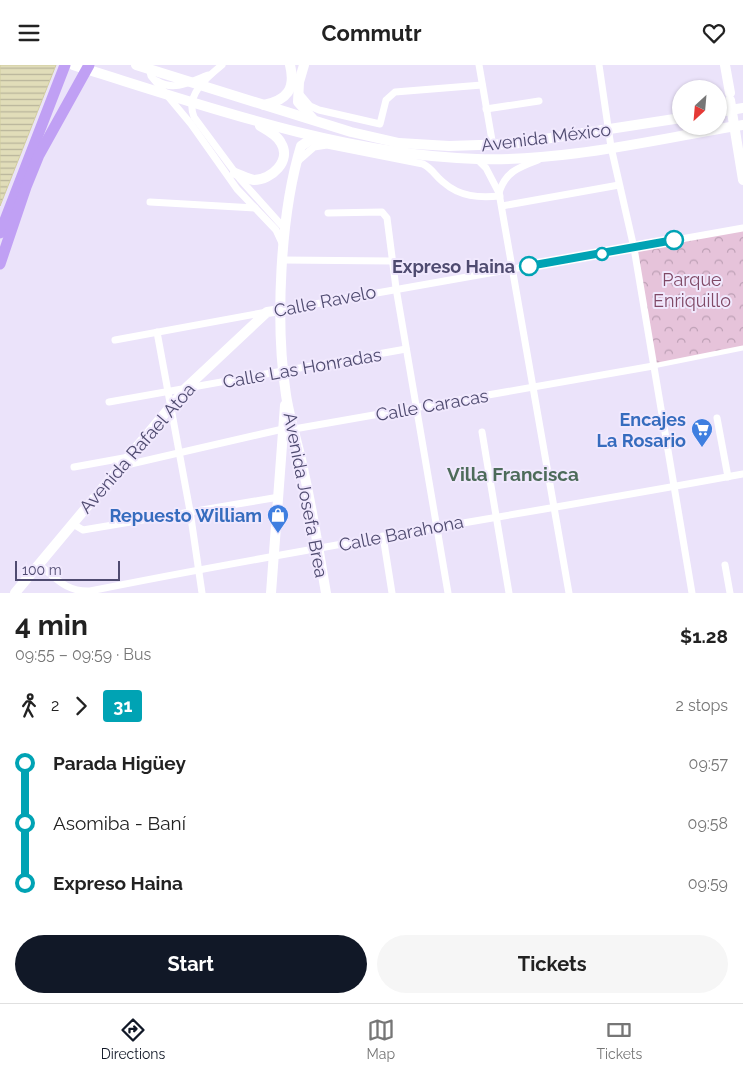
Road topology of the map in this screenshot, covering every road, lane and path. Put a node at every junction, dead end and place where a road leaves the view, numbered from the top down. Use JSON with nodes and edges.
{"nodes":[{"id":1,"x":65,"y":65,"type":"edge"},
{"id":2,"x":73,"y":65,"type":"edge"},
{"id":3,"x":89,"y":65,"type":"edge"},
{"id":4,"x":136,"y":65,"type":"edge"},
{"id":5,"x":150,"y":65,"type":"edge"},
{"id":6,"x":222,"y":65,"type":"edge"},
{"id":7,"x":290,"y":65,"type":"edge"},
{"id":8,"x":310,"y":65,"type":"edge"},
{"id":9,"x":479,"y":65,"type":"edge"},
{"id":10,"x":600,"y":65,"type":"edge"},
{"id":11,"x":725,"y":65,"type":"edge"},
{"id":12,"x":302,"y":70,"type":"edge"},
{"id":13,"x":210,"y":75,"type":"junction"},
{"id":14,"x":151,"y":76,"type":"junction"},
{"id":15,"x":482,"y":85,"type":"junction"},
{"id":16,"x":299,"y":93,"type":"junction"},
{"id":17,"x":539,"y":101,"type":"dead end"},
{"id":18,"x":734,"y":103,"type":"edge"},
{"id":19,"x":263,"y":105,"type":"junction"},
{"id":20,"x":486,"y":109,"type":"junction"},
{"id":21,"x":248,"y":119,"type":"junction"},
{"id":22,"x":672,"y":119,"type":"edge"},
{"id":23,"x":316,"y":121,"type":"junction"},
{"id":24,"x":739,"y":125,"type":"edge"},
{"id":25,"x":608,"y":130,"type":"junction"},
{"id":26,"x":326,"y":137,"type":"junction"},
{"id":27,"x":493,"y":146,"type":"junction"},
{"id":28,"x":611,"y":147,"type":"junction"},
{"id":29,"x":544,"y":157,"type":"junction"},
{"id":30,"x":477,"y":159,"type":"junction"},
{"id":31,"x":296,"y":163,"type":"junction"},
{"id":32,"x":235,"y":173,"type":"junction"},
{"id":33,"x":743,"y":180,"type":"edge"},
{"id":34,"x":619,"y":185,"type":"junction"},
{"id":35,"x":499,"y":195,"type":"junction"},
{"id":36,"x":150,"y":202,"type":"dead end"},
{"id":37,"x":502,"y":206,"type":"junction"},
{"id":38,"x":266,"y":207,"type":"junction"},
{"id":39,"x":254,"y":208,"type":"junction"},
{"id":40,"x":328,"y":213,"type":"dead end"},
{"id":41,"x":743,"y":228,"type":"edge"},
{"id":42,"x":286,"y":231,"type":"junction"},
{"id":43,"x":0,"y":233,"type":"edge"},
{"id":44,"x":634,"y":248,"type":"junction"},
{"id":45,"x":284,"y":249,"type":"junction"},
{"id":46,"x":283,"y":260,"type":"junction"},
{"id":47,"x":392,"y":261,"type":"junction"},
{"id":48,"x":0,"y":265,"type":"edge"},
{"id":49,"x":514,"y":269,"type":"junction"},
{"id":50,"x":396,"y":288,"type":"junction"},
{"id":51,"x":281,"y":310,"type":"junction"},
{"id":52,"x":267,"y":312,"type":"junction"},
{"id":53,"x":158,"y":332,"type":"junction"},
{"id":54,"x":115,"y":340,"type":"dead end"},
{"id":55,"x":743,"y":348,"type":"edge"},
{"id":56,"x":406,"y":349,"type":"junction"},
{"id":57,"x":653,"y":366,"type":"junction"},
{"id":58,"x":283,"y":371,"type":"junction"},
{"id":59,"x":533,"y":387,"type":"junction"},
{"id":60,"x":186,"y":388,"type":"junction"},
{"id":61,"x":167,"y":392,"type":"junction"},
{"id":62,"x":286,"y":397,"type":"junction"},
{"id":63,"x":109,"y":402,"type":"dead end"},
{"id":64,"x":416,"y":408,"type":"junction"},
{"id":65,"x":171,"y":409,"type":"junction"},
{"id":66,"x":717,"y":418,"type":"dead end"},
{"id":67,"x":283,"y":429,"type":"junction"},
{"id":68,"x":294,"y":429,"type":"junction"},
{"id":69,"x":482,"y":432,"type":"dead end"},
{"id":70,"x":180,"y":453,"type":"junction"},
{"id":71,"x":130,"y":457,"type":"junction"},
{"id":72,"x":122,"y":465,"type":"junction"},
{"id":73,"x":74,"y":467,"type":"dead end"},
{"id":74,"x":743,"y":474,"type":"edge"},
{"id":75,"x":728,"y":477,"type":"junction"},
{"id":76,"x":675,"y":486,"type":"junction"},
{"id":77,"x":279,"y":497,"type":"junction"},
{"id":78,"x":554,"y":509,"type":"junction"},
{"id":79,"x":190,"y":511,"type":"junction"},
{"id":80,"x":496,"y":516,"type":"junction"},
{"id":81,"x":72,"y":524,"type":"junction"},
{"id":82,"x":436,"y":526,"type":"junction"},
{"id":83,"x":383,"y":535,"type":"junction"},
{"id":84,"x":318,"y":549,"type":"junction"},
{"id":85,"x":274,"y":558,"type":"junction"},
{"id":86,"x":38,"y":565,"type":"junction"},
{"id":87,"x":725,"y":565,"type":"dead end"},
{"id":88,"x":198,"y":569,"type":"junction"},
{"id":89,"x":15,"y":593,"type":"edge"},
{"id":90,"x":202,"y":593,"type":"edge"},
{"id":91,"x":271,"y":593,"type":"edge"},
{"id":92,"x":326,"y":593,"type":"edge"},
{"id":93,"x":392,"y":593,"type":"edge"},
{"id":94,"x":448,"y":593,"type":"edge"},
{"id":95,"x":509,"y":593,"type":"edge"},
{"id":96,"x":569,"y":593,"type":"edge"},
{"id":97,"x":692,"y":593,"type":"edge"},
{"id":98,"x":730,"y":593,"type":"edge"}],
"edges":[{"from":1,"to":43,"type":"main road"},
{"from":2,"to":21,"type":"main road","name":"Avenida México"},
{"from":3,"to":48,"type":"main road"},
{"from":4,"to":19,"type":"main road","name":"Avenida México"},
{"from":5,"to":14,"type":"street"},
{"from":6,"to":13,"type":"street"},
{"from":7,"to":19,"type":"main road"},
{"from":8,"to":12,"type":"street"},
{"from":9,"to":15,"type":"street"},
{"from":10,"to":25,"type":"street"},
{"from":11,"to":18,"type":"main road"},
{"from":12,"to":16,"type":"main road"},
{"from":13,"to":14,"type":"street"},
{"from":13,"to":32,"type":"street"},
{"from":14,"to":39,"type":"street"},
{"from":15,"to":16,"type":"street"},
{"from":15,"to":20,"type":"street"},
{"from":16,"to":23,"type":"main road"},
{"from":17,"to":20,"type":"street"},
{"from":18,"to":24,"type":"main road"},
{"from":19,"to":23,"type":"main road","name":"Avenida México"},
{"from":20,"to":27,"type":"street"},
{"from":21,"to":26,"type":"main road","name":"Avenida México"},
{"from":21,"to":32,"type":"main road"},
{"from":22,"to":25,"type":"main road","name":"Avenida México"},
{"from":23,"to":27,"type":"main road","name":"Avenida México"},
{"from":24,"to":28,"type":"main road","name":"Avenida México"},
{"from":24,"to":33,"type":"main road"},
{"from":25,"to":27,"type":"main road","name":"Avenida México"},
{"from":25,"to":28,"type":"street"},
{"from":26,"to":30,"type":"main road","name":"Avenida México"},
{"from":26,"to":31,"type":"main road"},
{"from":28,"to":29,"type":"main road","name":"Avenida México"},
{"from":28,"to":34,"type":"street"},
{"from":29,"to":30,"type":"main road","name":"Avenida México"},
{"from":29,"to":35,"type":"street"},
{"from":30,"to":35,"type":"street"},
{"from":31,"to":35,"type":"street"},
{"from":31,"to":42,"type":"main road"},
{"from":32,"to":38,"type":"street"},
{"from":34,"to":37,"type":"street"},
{"from":34,"to":44,"type":"street"},
{"from":35,"to":37,"type":"street"},
{"from":36,"to":39,"type":"street"},
{"from":37,"to":49,"type":"street"},
{"from":38,"to":39,"type":"street"},
{"from":38,"to":42,"type":"street"},
{"from":39,"to":45,"type":"street"},
{"from":40,"to":47,"type":"street"},
{"from":41,"to":44,"type":"street","name":"Calle Ravelo"},
{"from":42,"to":45,"type":"main road"},
{"from":44,"to":49,"type":"street","name":"Calle Ravelo"},
{"from":44,"to":57,"type":"street"},
{"from":45,"to":46,"type":"main road"},
{"from":46,"to":47,"type":"street"},
{"from":46,"to":51,"type":"main road"},
{"from":47,"to":50,"type":"street"},
{"from":49,"to":50,"type":"street","name":"Calle Ravelo"},
{"from":49,"to":59,"type":"street"},
{"from":50,"to":51,"type":"street","name":"Calle Ravelo"},
{"from":50,"to":56,"type":"street"},
{"from":51,"to":52,"type":"main road","name":"Calle Ravelo"},
{"from":51,"to":58,"type":"main road"},
{"from":52,"to":53,"type":"street","name":"Calle Ravelo"},
{"from":52,"to":60,"type":"main road","name":"Avenida Rafael Atoa"},
{"from":53,"to":54,"type":"street","name":"Calle Ravelo"},
{"from":53,"to":61,"type":"street"},
{"from":55,"to":57,"type":"street","name":"Calle Caracas"},
{"from":56,"to":58,"type":"street","name":"Calle Las Honradas"},
{"from":56,"to":64,"type":"street"},
{"from":57,"to":59,"type":"street","name":"Calle Caracas"},
{"from":57,"to":76,"type":"street"},
{"from":58,"to":60,"type":"street","name":"Calle Las Honradas"},
{"from":58,"to":62,"type":"main road"},
{"from":59,"to":64,"type":"street","name":"Calle Caracas"},
{"from":59,"to":78,"type":"street"},
{"from":60,"to":61,"type":"street","name":"Calle Las Honradas"},
{"from":60,"to":65,"type":"main road","name":"Avenida Rafael Atoa"},
{"from":61,"to":63,"type":"street","name":"Calle Las Honradas"},
{"from":61,"to":65,"type":"street"},
{"from":62,"to":67,"type":"main road"},
{"from":62,"to":68,"type":"main road","name":"Avenida Josefa Brea"},
{"from":64,"to":68,"type":"street","name":"Calle Caracas"},
{"from":64,"to":82,"type":"street"},
{"from":65,"to":70,"type":"street"},
{"from":65,"to":71,"type":"main road","name":"Avenida Rafael Atoa"},
{"from":66,"to":75,"type":"street"},
{"from":67,"to":68,"type":"street","name":"Calle Caracas"},
{"from":67,"to":70,"type":"street","name":"Calle Caracas"},
{"from":67,"to":77,"type":"main road"},
{"from":68,"to":84,"type":"main road","name":"Avenida Josefa Brea"},
{"from":69,"to":80,"type":"street"},
{"from":70,"to":72,"type":"street","name":"Calle Caracas"},
{"from":70,"to":79,"type":"street"},
{"from":71,"to":72,"type":"main road","name":"Avenida Rafael Atoa"},
{"from":71,"to":73,"type":"street"},
{"from":72,"to":81,"type":"main road","name":"Avenida Rafael Atoa"},
{"from":74,"to":75,"type":"street","name":"Calle Barahona"},
{"from":75,"to":76,"type":"street","name":"Calle Barahona"},
{"from":76,"to":78,"type":"street","name":"Calle Barahona"},
{"from":76,"to":97,"type":"street"},
{"from":77,"to":79,"type":"street"},
{"from":77,"to":85,"type":"main road"},
{"from":78,"to":80,"type":"street","name":"Calle Barahona"},
{"from":78,"to":96,"type":"street"},
{"from":79,"to":81,"type":"street"},
{"from":79,"to":88,"type":"street"},
{"from":80,"to":82,"type":"street","name":"Calle Barahona"},
{"from":80,"to":95,"type":"street"},
{"from":81,"to":86,"type":"main road","name":"Avenida Rafael Atoa"},
{"from":82,"to":83,"type":"street","name":"Calle Barahona"},
{"from":82,"to":94,"type":"street"},
{"from":83,"to":84,"type":"street","name":"Calle Barahona"},
{"from":83,"to":93,"type":"street"},
{"from":84,"to":85,"type":"street","name":"Calle Barahona"},
{"from":84,"to":92,"type":"main road","name":"Avenida Josefa Brea"},
{"from":85,"to":88,"type":"street","name":"Calle Barahona"},
{"from":85,"to":91,"type":"main road"},
{"from":86,"to":88,"type":"street","name":"Calle Barahona"},
{"from":86,"to":89,"type":"main road","name":"Avenida Rafael Atoa"},
{"from":87,"to":98,"type":"street"},
{"from":88,"to":90,"type":"street"}]}
